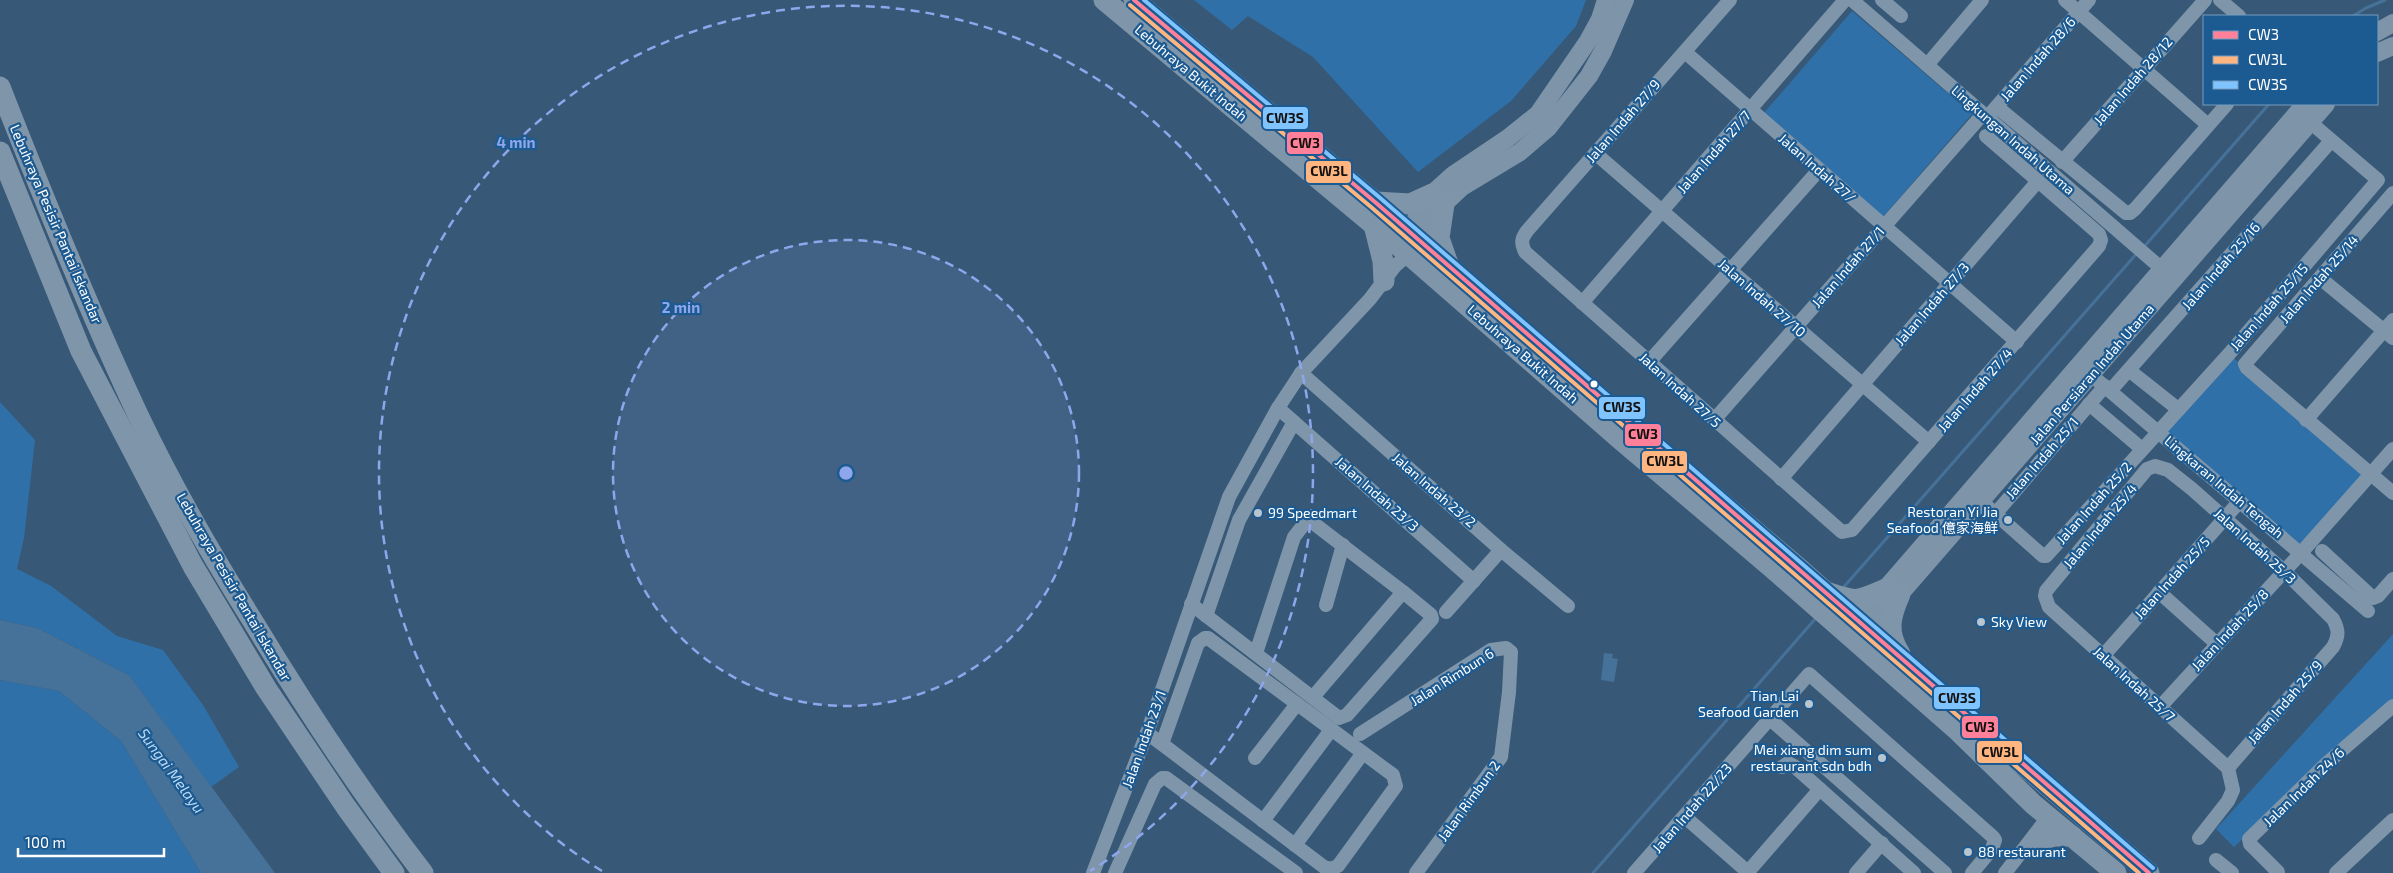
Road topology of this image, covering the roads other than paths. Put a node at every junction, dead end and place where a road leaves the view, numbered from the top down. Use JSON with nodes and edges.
{"nodes":[{"id":1,"x":1104,"y":0,"type":"edge"},
{"id":2,"x":1134,"y":0,"type":"edge"},
{"id":3,"x":1606,"y":0,"type":"edge"},
{"id":4,"x":1625,"y":0,"type":"edge"},
{"id":5,"x":1730,"y":0,"type":"edge"},
{"id":6,"x":1845,"y":0,"type":"edge"},
{"id":7,"x":1852,"y":0,"type":"edge"},
{"id":8,"x":1882,"y":0,"type":"edge"},
{"id":9,"x":1982,"y":0,"type":"edge"},
{"id":10,"x":2065,"y":0,"type":"edge"},
{"id":11,"x":2089,"y":0,"type":"edge"},
{"id":12,"x":2205,"y":0,"type":"edge"},
{"id":13,"x":2220,"y":0,"type":"edge"},
{"id":14,"x":2079,"y":12,"type":"junction"},
{"id":15,"x":2237,"y":15,"type":"edge"},
{"id":16,"x":1901,"y":16,"type":"dead end"},
{"id":17,"x":2393,"y":23,"type":"edge"},
{"id":18,"x":2378,"y":31,"type":"edge"},
{"id":19,"x":2393,"y":46,"type":"edge"},
{"id":20,"x":1685,"y":52,"type":"junction"},
{"id":21,"x":2378,"y":53,"type":"edge"},
{"id":22,"x":1927,"y":65,"type":"junction"},
{"id":23,"x":2144,"y":68,"type":"junction"},
{"id":24,"x":0,"y":87,"type":"edge"},
{"id":25,"x":2226,"y":105,"type":"edge"},
{"id":26,"x":2304,"y":105,"type":"edge"},
{"id":27,"x":2325,"y":105,"type":"edge"},
{"id":28,"x":1997,"y":107,"type":"junction"},
{"id":29,"x":1750,"y":110,"type":"junction"},
{"id":30,"x":1985,"y":116,"type":"junction"},
{"id":31,"x":2310,"y":122,"type":"junction"},
{"id":32,"x":2208,"y":125,"type":"junction"},
{"id":33,"x":1986,"y":136,"type":"dead end"},
{"id":34,"x":2331,"y":140,"type":"junction"},
{"id":35,"x":0,"y":152,"type":"edge"},
{"id":36,"x":1595,"y":153,"type":"junction"},
{"id":37,"x":2062,"y":162,"type":"junction"},
{"id":38,"x":1819,"y":170,"type":"junction"},
{"id":39,"x":2038,"y":180,"type":"junction"},
{"id":40,"x":2393,"y":194,"type":"edge"},
{"id":41,"x":1438,"y":199,"type":"junction"},
{"id":42,"x":1375,"y":202,"type":"junction"},
{"id":43,"x":1662,"y":211,"type":"junction"},
{"id":44,"x":1374,"y":225,"type":"junction"},
{"id":45,"x":1884,"y":226,"type":"junction"},
{"id":46,"x":1522,"y":245,"type":"joint"},
{"id":47,"x":1403,"y":253,"type":"junction"},
{"id":48,"x":1451,"y":270,"type":"junction"},
{"id":49,"x":1730,"y":270,"type":"junction"},
{"id":50,"x":2167,"y":274,"type":"junction"},
{"id":51,"x":2320,"y":278,"type":"junction"},
{"id":52,"x":1950,"y":284,"type":"junction"},
{"id":53,"x":1582,"y":303,"type":"junction"},
{"id":54,"x":1795,"y":327,"type":"junction"},
{"id":55,"x":2390,"y":329,"type":"edge"},
{"id":56,"x":2017,"y":342,"type":"junction"},
{"id":57,"x":1649,"y":362,"type":"junction"},
{"id":58,"x":2085,"y":370,"type":"junction"},
{"id":59,"x":2130,"y":371,"type":"junction"},
{"id":60,"x":1301,"y":373,"type":"junction"},
{"id":61,"x":1862,"y":385,"type":"junction"},
{"id":62,"x":2108,"y":388,"type":"junction"},
{"id":63,"x":2089,"y":404,"type":"junction"},
{"id":64,"x":1278,"y":408,"type":"junction"},
{"id":65,"x":2178,"y":409,"type":"junction"},
{"id":66,"x":1714,"y":420,"type":"junction"},
{"id":67,"x":2306,"y":420,"type":"junction"},
{"id":68,"x":1294,"y":422,"type":"junction"},
{"id":69,"x":2158,"y":432,"type":"junction"},
{"id":70,"x":1929,"y":442,"type":"junction"},
{"id":71,"x":2142,"y":449,"type":"junction"},
{"id":72,"x":2393,"y":449,"type":"edge"},
{"id":73,"x":2162,"y":466,"type":"joint"},
{"id":74,"x":2370,"y":475,"type":"junction"},
{"id":75,"x":1781,"y":479,"type":"junction"},
{"id":76,"x":2393,"y":493,"type":"edge"},
{"id":77,"x":1981,"y":501,"type":"junction"},
{"id":78,"x":2240,"y":501,"type":"junction"},
{"id":79,"x":1996,"y":513,"type":"junction"},
{"id":80,"x":2225,"y":518,"type":"junction"},
{"id":81,"x":1842,"y":532,"type":"joint"},
{"id":82,"x":1343,"y":545,"type":"junction"},
{"id":83,"x":1501,"y":550,"type":"junction"},
{"id":84,"x":2322,"y":551,"type":"dead end"},
{"id":85,"x":2301,"y":554,"type":"junction"},
{"id":86,"x":2284,"y":571,"type":"junction"},
{"id":87,"x":2393,"y":579,"type":"edge"},
{"id":88,"x":1474,"y":581,"type":"junction"},
{"id":89,"x":1403,"y":592,"type":"junction"},
{"id":90,"x":1893,"y":592,"type":"junction"},
{"id":91,"x":2159,"y":592,"type":"junction"},
{"id":92,"x":1816,"y":595,"type":"junction"},
{"id":93,"x":2045,"y":596,"type":"joint"},
{"id":94,"x":1191,"y":604,"type":"junction"},
{"id":95,"x":1326,"y":605,"type":"dead end"},
{"id":96,"x":1568,"y":606,"type":"dead end"},
{"id":97,"x":2368,"y":611,"type":"dead end"},
{"id":98,"x":1446,"y":612,"type":"dead end"},
{"id":99,"x":1206,"y":616,"type":"junction"},
{"id":100,"x":1851,"y":622,"type":"junction"},
{"id":101,"x":2338,"y":634,"type":"joint"},
{"id":102,"x":2217,"y":644,"type":"junction"},
{"id":103,"x":1256,"y":653,"type":"junction"},
{"id":104,"x":2103,"y":656,"type":"junction"},
{"id":105,"x":1907,"y":665,"type":"junction"},
{"id":106,"x":1510,"y":692,"type":"joint"},
{"id":107,"x":1313,"y":697,"type":"junction"},
{"id":108,"x":1297,"y":704,"type":"junction"},
{"id":109,"x":2160,"y":707,"type":"junction"},
{"id":110,"x":2391,"y":712,"type":"edge"},
{"id":111,"x":1770,"y":718,"type":"junction"},
{"id":112,"x":1331,"y":730,"type":"junction"},
{"id":113,"x":1147,"y":733,"type":"junction"},
{"id":114,"x":1360,"y":734,"type":"dead end"},
{"id":115,"x":1162,"y":744,"type":"junction"},
{"id":116,"x":1363,"y":753,"type":"junction"},
{"id":117,"x":1255,"y":758,"type":"dead end"},
{"id":118,"x":1782,"y":768,"type":"dead end"},
{"id":119,"x":2228,"y":768,"type":"junction"},
{"id":120,"x":1820,"y":789,"type":"junction"},
{"id":121,"x":2052,"y":789,"type":"junction"},
{"id":122,"x":1685,"y":817,"type":"junction"},
{"id":123,"x":2087,"y":820,"type":"junction"},
{"id":124,"x":2393,"y":820,"type":"edge"},
{"id":125,"x":1263,"y":821,"type":"junction"},
{"id":126,"x":2045,"y":822,"type":"junction"},
{"id":127,"x":2199,"y":838,"type":"dead end"},
{"id":128,"x":1882,"y":843,"type":"junction"},
{"id":129,"x":1295,"y":845,"type":"junction"},
{"id":130,"x":2216,"y":860,"type":"dead end"},
{"id":131,"x":1280,"y":868,"type":"edge"},
{"id":132,"x":2008,"y":869,"type":"edge"},
{"id":133,"x":2278,"y":872,"type":"edge"},
{"id":134,"x":394,"y":873,"type":"edge"},
{"id":135,"x":422,"y":873,"type":"edge"},
{"id":136,"x":1093,"y":873,"type":"edge"},
{"id":137,"x":1115,"y":873,"type":"edge"},
{"id":138,"x":1296,"y":873,"type":"edge"},
{"id":139,"x":1416,"y":873,"type":"edge"},
{"id":140,"x":1634,"y":873,"type":"edge"},
{"id":141,"x":1748,"y":873,"type":"edge"},
{"id":142,"x":1856,"y":873,"type":"edge"},
{"id":143,"x":1914,"y":873,"type":"edge"},
{"id":144,"x":1945,"y":873,"type":"edge"},
{"id":145,"x":1972,"y":873,"type":"edge"},
{"id":146,"x":2116,"y":873,"type":"edge"},
{"id":147,"x":2149,"y":873,"type":"edge"},
{"id":148,"x":2232,"y":873,"type":"edge"},
{"id":149,"x":2336,"y":873,"type":"edge"}],
"edges":[{"from":1,"to":44,"type":"highway","name":"Lebuhraya Bukit Indah"},
{"from":2,"to":42,"type":"highway","name":"Lebuhraya Bukit Indah"},
{"from":3,"to":41,"type":"main road"},
{"from":4,"to":41,"type":"main road"},
{"from":5,"to":20,"type":"street","name":"Jalan Indah 27/9"},
{"from":6,"to":29,"type":"street","name":"Jalan Indah 27/7"},
{"from":7,"to":22,"type":"street","name":"Lingkungan Indah Utama"},
{"from":8,"to":16,"type":"street"},
{"from":9,"to":22,"type":"street"},
{"from":10,"to":14,"type":"street"},
{"from":11,"to":14,"type":"street","name":"Jalan Indah 28/6"},
{"from":12,"to":23,"type":"street","name":"Jalan Indah 28/12"},
{"from":13,"to":15,"type":"street"},
{"from":14,"to":23,"type":"street"},
{"from":14,"to":28,"type":"street","name":"Jalan Indah 28/6"},
{"from":17,"to":18,"type":"main road"},
{"from":19,"to":21,"type":"main road"},
{"from":20,"to":29,"type":"street","name":"Jalan Indah 27/"},
{"from":20,"to":36,"type":"street","name":"Jalan Indah 27/9"},
{"from":22,"to":30,"type":"street","name":"Lingkungan Indah Utama"},
{"from":23,"to":32,"type":"street"},
{"from":23,"to":37,"type":"street","name":"Jalan Indah 28/12"},
{"from":24,"to":135,"type":"highway","name":"Lebuhraya Pesisir Pantai Iskandar"},
{"from":25,"to":32,"type":"street"},
{"from":26,"to":50,"type":"main road","name":"Jalan Persiaran Indah Utama"},
{"from":27,"to":31,"type":"main road","name":"Jalan Persiaran Indah Utama"},
{"from":28,"to":30,"type":"street","name":"Jalan Indah 28/6"},
{"from":28,"to":37,"type":"street"},
{"from":29,"to":38,"type":"street","name":"Jalan Indah 27/"},
{"from":29,"to":43,"type":"street","name":"Jalan Indah 27/7"},
{"from":30,"to":45,"type":"street","name":"Jalan Indah 27/1"},
{"from":30,"to":50,"type":"street","name":"Lingkungan Indah Utama"},
{"from":31,"to":34,"type":"street"},
{"from":31,"to":50,"type":"main road","name":"Jalan Persiaran Indah Utama"},
{"from":32,"to":37,"type":"street"},
{"from":33,"to":39,"type":"street"},
{"from":34,"to":59,"type":"street","name":"Jalan Indah 25/16"},
{"from":34,"to":65,"type":"street","name":"Jalan Indah 25/15"},
{"from":35,"to":134,"type":"highway","name":"Lebuhraya Pesisir Pantai Iskandar"},
{"from":36,"to":43,"type":"street","name":"Jalan Indah 27/10"},
{"from":36,"to":46,"type":"street","name":"Jalan Indah 27/9"},
{"from":38,"to":45,"type":"street","name":"Jalan Indah 27/"},
{"from":38,"to":49,"type":"street"},
{"from":39,"to":52,"type":"street","name":"Jalan Indah 27/3"},
{"from":39,"to":56,"type":"street","name":"Jalan Indah 27/4"},
{"from":40,"to":51,"type":"street","name":"Jalan Indah 25/14"},
{"from":41,"to":42,"type":"highway"},
{"from":41,"to":47,"type":"main road"},
{"from":41,"to":48,"type":"highway"},
{"from":42,"to":47,"type":"highway","name":"Lebuhraya Bukit Indah"},
{"from":43,"to":49,"type":"street","name":"Jalan Indah 27/10"},
{"from":43,"to":53,"type":"street","name":"Jalan Indah 27/7"},
{"from":44,"to":47,"type":"highway","name":"Lebuhraya Bukit Indah"},
{"from":44,"to":47,"type":"highway"},
{"from":45,"to":52,"type":"street","name":"Jalan Indah 27/"},
{"from":45,"to":54,"type":"street","name":"Jalan Indah 27/1"},
{"from":46,"to":53,"type":"street","name":"Jalan Indah 27/5"},
{"from":47,"to":48,"type":"highway","name":"Lebuhraya Bukit Indah"},
{"from":47,"to":60,"type":"street","name":"Jalan Indah 23/1"},
{"from":47,"to":92,"type":"highway","name":"Lebuhraya Bukit Indah"},
{"from":48,"to":92,"type":"highway","name":"Lebuhraya Bukit Indah"},
{"from":49,"to":54,"type":"street","name":"Jalan Indah 27/10"},
{"from":49,"to":57,"type":"street"},
{"from":50,"to":58,"type":"main road","name":"Jalan Persiaran Indah Utama"},
{"from":51,"to":55,"type":"street"},
{"from":51,"to":67,"type":"street","name":"Jalan Indah 25/14"},
{"from":52,"to":56,"type":"street","name":"Jalan Indah 27/"},
{"from":52,"to":61,"type":"street","name":"Jalan Indah 27/3"},
{"from":53,"to":57,"type":"street","name":"Jalan Indah 27/5"},
{"from":54,"to":61,"type":"street","name":"Jalan Indah 27/10"},
{"from":54,"to":66,"type":"street","name":"Jalan Indah 27/1"},
{"from":55,"to":67,"type":"street"},
{"from":56,"to":70,"type":"street","name":"Jalan Indah 27/4"},
{"from":57,"to":66,"type":"street","name":"Jalan Indah 27/5"},
{"from":58,"to":62,"type":"street","name":"Lingkaran Indah Tengah"},
{"from":58,"to":77,"type":"main road","name":"Jalan Persiaran Indah Utama"},
{"from":58,"to":90,"type":"main road","name":"Jalan Persiaran Indah Utama"},
{"from":59,"to":62,"type":"street","name":"Jalan Indah 25/16"},
{"from":59,"to":65,"type":"street"},
{"from":60,"to":64,"type":"street","name":"Jalan Indah 23/1"},
{"from":60,"to":83,"type":"street","name":"Jalan Indah 23/2"},
{"from":61,"to":70,"type":"street","name":"Jalan Indah 27/10"},
{"from":61,"to":75,"type":"street","name":"Jalan Indah 27/3"},
{"from":62,"to":63,"type":"street","name":"Jalan Indah 25/1"},
{"from":62,"to":69,"type":"street","name":"Lingkaran Indah Tengah"},
{"from":63,"to":71,"type":"street"},
{"from":63,"to":79,"type":"street","name":"Jalan Indah 25/1"},
{"from":64,"to":68,"type":"street","name":"Jalan Indah 23/3"},
{"from":64,"to":94,"type":"street","name":"Jalan Indah 23/1"},
{"from":65,"to":69,"type":"street","name":"Jalan Indah 25/15"},
{"from":66,"to":75,"type":"street","name":"Jalan Indah 27/5"},
{"from":67,"to":74,"type":"street"},
{"from":68,"to":88,"type":"street","name":"Jalan Indah 23/3"},
{"from":68,"to":99,"type":"street"},
{"from":69,"to":71,"type":"street","name":"Jalan Indah 25/2"},
{"from":69,"to":78,"type":"street","name":"Lingkaran Indah Tengah"},
{"from":70,"to":81,"type":"street","name":"Jalan Indah 27/4"},
{"from":71,"to":79,"type":"street","name":"Jalan Indah 25/2"},
{"from":72,"to":74,"type":"street","name":"Jalan Indah 25/8"},
{"from":73,"to":80,"type":"street","name":"Jalan Indah 25/3"},
{"from":73,"to":93,"type":"street","name":"Jalan Indah 25/4"},
{"from":74,"to":76,"type":"street"},
{"from":74,"to":85,"type":"street","name":"Jalan Indah 25/8"},
{"from":75,"to":81,"type":"street","name":"Jalan Indah 27/5"},
{"from":77,"to":79,"type":"street"},
{"from":77,"to":90,"type":"main road","name":"Jalan Persiaran Indah Utama"},
{"from":78,"to":80,"type":"street","name":"Jalan Indah 25/5"},
{"from":78,"to":85,"type":"street","name":"Lingkaran Indah Tengah"},
{"from":80,"to":86,"type":"street","name":"Jalan Indah 25/3"},
{"from":80,"to":91,"type":"street","name":"Jalan Indah 25/5"},
{"from":82,"to":89,"type":"street"},
{"from":82,"to":95,"type":"street"},
{"from":82,"to":103,"type":"street"},
{"from":83,"to":88,"type":"street"},
{"from":83,"to":96,"type":"street","name":"Jalan Indah 23/2"},
{"from":84,"to":87,"type":"street"},
{"from":85,"to":86,"type":"street","name":"Jalan Indah 25/8"},
{"from":85,"to":97,"type":"street","name":"Lingkaran Indah Tengah"},
{"from":86,"to":101,"type":"street","name":"Jalan Indah 25/3"},
{"from":86,"to":102,"type":"street","name":"Jalan Indah 25/8"},
{"from":88,"to":98,"type":"street"},
{"from":89,"to":107,"type":"street"},
{"from":89,"to":107,"type":"street"},
{"from":90,"to":100,"type":"main road","name":"Jalan Persiaran Indah Utama"},
{"from":90,"to":100,"type":"highway"},
{"from":90,"to":105,"type":"highway"},
{"from":91,"to":102,"type":"street"},
{"from":91,"to":104,"type":"street","name":"Jalan Indah 25/5"},
{"from":92,"to":100,"type":"highway"},
{"from":92,"to":100,"type":"highway","name":"Lebuhraya Bukit Indah"},
{"from":93,"to":104,"type":"street","name":"Jalan Indah 25/7"},
{"from":94,"to":99,"type":"street"},
{"from":94,"to":113,"type":"street","name":"Jalan Indah 23/1"},
{"from":99,"to":103,"type":"street"},
{"from":100,"to":105,"type":"highway","name":"Lebuhraya Bukit Indah"},
{"from":100,"to":126,"type":"highway","name":"Lebuhraya Bukit Indah"},
{"from":101,"to":119,"type":"street","name":"Jalan Indah 25/9"},
{"from":102,"to":109,"type":"street","name":"Jalan Indah 25/8"},
{"from":103,"to":107,"type":"street"},
{"from":104,"to":109,"type":"street","name":"Jalan Indah 25/7"},
{"from":105,"to":121,"type":"highway","name":"Lebuhraya Bukit Indah"},
{"from":106,"to":114,"type":"street","name":"Jalan Rimbun 6"},
{"from":106,"to":139,"type":"street","name":"Jalan Rimbun 2"},
{"from":108,"to":112,"type":"street"},
{"from":108,"to":115,"type":"street"},
{"from":108,"to":117,"type":"street"},
{"from":109,"to":119,"type":"street","name":"Jalan Indah 25/7"},
{"from":110,"to":133,"type":"street","name":"Jalan Indah 24/6"},
{"from":111,"to":122,"type":"street","name":"Jalan Indah 22/23"},
{"from":111,"to":144,"type":"street"},
{"from":111,"to":145,"type":"street","name":"Jalan Indah 22/23"},
{"from":112,"to":116,"type":"street"},
{"from":112,"to":125,"type":"street"},
{"from":113,"to":115,"type":"street"},
{"from":113,"to":136,"type":"street","name":"Jalan Indah 23/1"},
{"from":115,"to":125,"type":"street"},
{"from":116,"to":129,"type":"street"},
{"from":116,"to":129,"type":"street"},
{"from":118,"to":120,"type":"street"},
{"from":119,"to":127,"type":"street"},
{"from":120,"to":128,"type":"street"},
{"from":120,"to":141,"type":"street"},
{"from":121,"to":123,"type":"highway","name":"Lebuhraya Bukit Indah"},
{"from":121,"to":126,"type":"highway"},
{"from":122,"to":140,"type":"street","name":"Jalan Indah 22/23"},
{"from":122,"to":141,"type":"street"},
{"from":123,"to":126,"type":"highway"},
{"from":123,"to":147,"type":"highway","name":"Lebuhraya Bukit Indah"},
{"from":124,"to":149,"type":"street"},
{"from":125,"to":129,"type":"street"},
{"from":126,"to":132,"type":"street"},
{"from":126,"to":146,"type":"highway"},
{"from":128,"to":142,"type":"street"},
{"from":128,"to":143,"type":"street"},
{"from":130,"to":148,"type":"street"},
{"from":131,"to":137,"type":"street"},
{"from":131,"to":138,"type":"street"}]}
